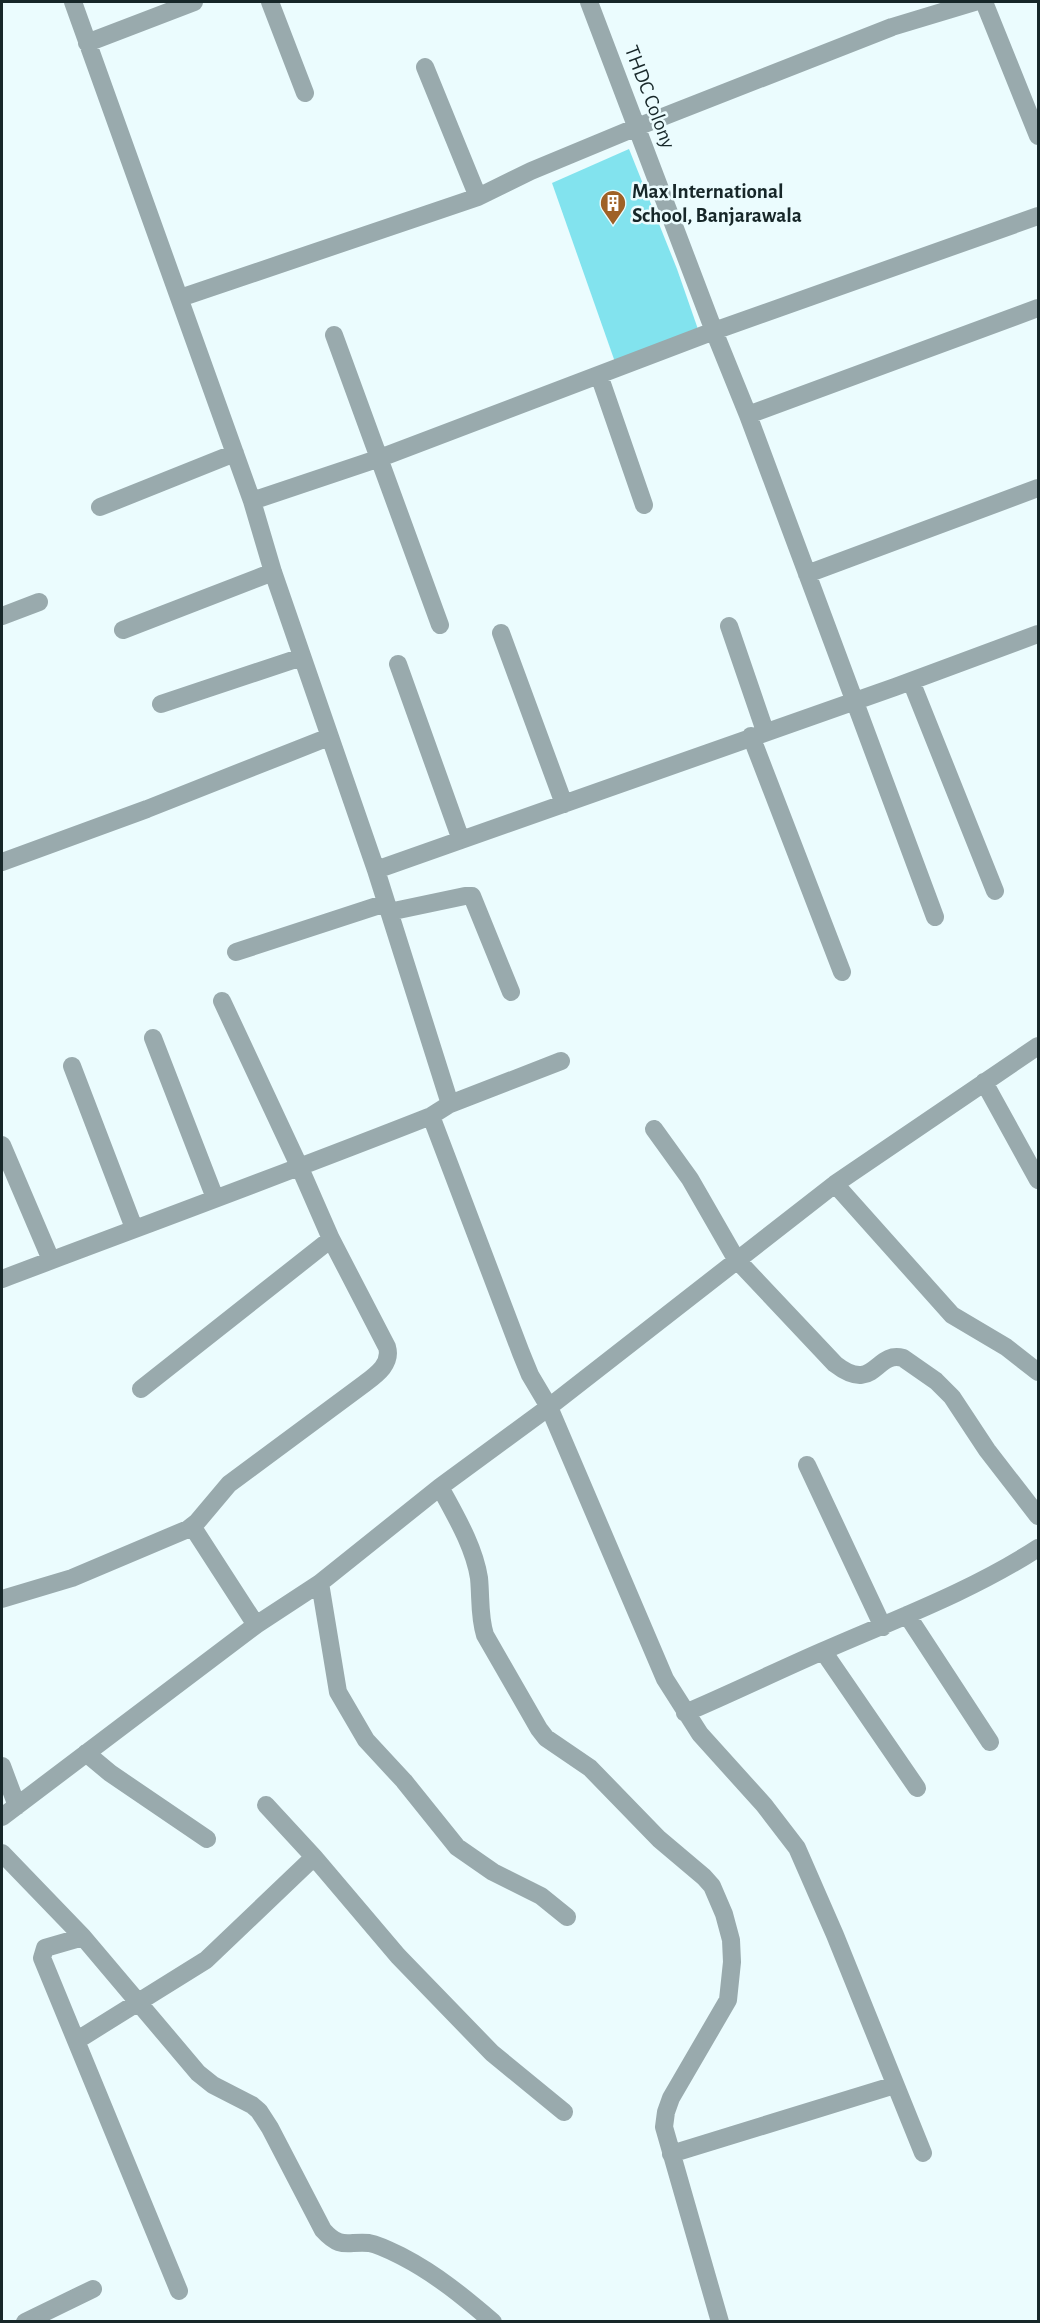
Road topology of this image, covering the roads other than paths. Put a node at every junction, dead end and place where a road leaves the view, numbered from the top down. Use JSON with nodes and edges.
{"nodes":[{"id":1,"x":73,"y":2,"type":"edge"},
{"id":2,"x":194,"y":2,"type":"edge"},
{"id":3,"x":270,"y":2,"type":"edge"},
{"id":4,"x":975,"y":2,"type":"edge"},
{"id":5,"x":984,"y":2,"type":"edge"},
{"id":6,"x":596,"y":4,"type":"edge"},
{"id":7,"x":87,"y":43,"type":"junction"},
{"id":8,"x":425,"y":67,"type":"dead end"},
{"id":9,"x":305,"y":93,"type":"dead end"},
{"id":10,"x":638,"y":127,"type":"junction"},
{"id":11,"x":1038,"y":136,"type":"edge"},
{"id":12,"x":478,"y":197,"type":"junction"},
{"id":13,"x":1038,"y":216,"type":"edge"},
{"id":14,"x":180,"y":298,"type":"junction"},
{"id":15,"x":1038,"y":308,"type":"edge"},
{"id":16,"x":714,"y":331,"type":"junction"},
{"id":17,"x":334,"y":335,"type":"dead end"},
{"id":18,"x":599,"y":375,"type":"junction"},
{"id":19,"x":748,"y":415,"type":"junction"},
{"id":20,"x":235,"y":453,"type":"junction"},
{"id":21,"x":380,"y":458,"type":"junction"},
{"id":22,"x":1038,"y":488,"type":"edge"},
{"id":23,"x":252,"y":501,"type":"junction"},
{"id":24,"x":644,"y":505,"type":"dead end"},
{"id":25,"x":100,"y":507,"type":"dead end"},
{"id":26,"x":273,"y":572,"type":"junction"},
{"id":27,"x":807,"y":574,"type":"junction"},
{"id":28,"x":39,"y":602,"type":"dead end"},
{"id":29,"x":2,"y":616,"type":"edge"},
{"id":30,"x":440,"y":625,"type":"dead end"},
{"id":31,"x":729,"y":626,"type":"dead end"},
{"id":32,"x":123,"y":630,"type":"dead end"},
{"id":33,"x":501,"y":633,"type":"dead end"},
{"id":34,"x":1038,"y":634,"type":"edge"},
{"id":35,"x":302,"y":657,"type":"junction"},
{"id":36,"x":398,"y":664,"type":"dead end"},
{"id":37,"x":910,"y":681,"type":"junction"},
{"id":38,"x":853,"y":700,"type":"junction"},
{"id":39,"x":161,"y":704,"type":"dead end"},
{"id":40,"x":758,"y":734,"type":"junction"},
{"id":41,"x":329,"y":737,"type":"junction"},
{"id":42,"x":564,"y":804,"type":"junction"},
{"id":43,"x":461,"y":840,"type":"junction"},
{"id":44,"x":2,"y":862,"type":"edge"},
{"id":45,"x":376,"y":870,"type":"junction"},
{"id":46,"x":995,"y":891,"type":"dead end"},
{"id":47,"x":387,"y":907,"type":"junction"},
{"id":48,"x":935,"y":917,"type":"dead end"},
{"id":49,"x":236,"y":952,"type":"dead end"},
{"id":50,"x":842,"y":972,"type":"dead end"},
{"id":51,"x":511,"y":992,"type":"dead end"},
{"id":52,"x":222,"y":1001,"type":"dead end"},
{"id":53,"x":153,"y":1038,"type":"dead end"},
{"id":54,"x":1038,"y":1046,"type":"edge"},
{"id":55,"x":561,"y":1061,"type":"dead end"},
{"id":56,"x":72,"y":1066,"type":"dead end"},
{"id":57,"x":984,"y":1082,"type":"junction"},
{"id":58,"x":450,"y":1104,"type":"junction"},
{"id":59,"x":431,"y":1116,"type":"junction"},
{"id":60,"x":654,"y":1129,"type":"dead end"},
{"id":61,"x":2,"y":1145,"type":"edge"},
{"id":62,"x":300,"y":1167,"type":"junction"},
{"id":63,"x":1038,"y":1180,"type":"edge"},
{"id":64,"x":835,"y":1184,"type":"junction"},
{"id":65,"x":215,"y":1198,"type":"junction"},
{"id":66,"x":134,"y":1228,"type":"junction"},
{"id":67,"x":331,"y":1239,"type":"junction"},
{"id":68,"x":736,"y":1259,"type":"junction"},
{"id":69,"x":51,"y":1260,"type":"junction"},
{"id":70,"x":2,"y":1279,"type":"edge"},
{"id":71,"x":1038,"y":1372,"type":"edge"},
{"id":72,"x":141,"y":1389,"type":"dead end"},
{"id":73,"x":549,"y":1407,"type":"junction"},
{"id":74,"x":807,"y":1465,"type":"dead end"},
{"id":75,"x":440,"y":1486,"type":"junction"},
{"id":76,"x":1038,"y":1516,"type":"edge"},
{"id":77,"x":192,"y":1526,"type":"junction"},
{"id":78,"x":1038,"y":1548,"type":"edge"},
{"id":79,"x":320,"y":1583,"type":"junction"},
{"id":80,"x":2,"y":1599,"type":"edge"},
{"id":81,"x":907,"y":1615,"type":"junction"},
{"id":82,"x":256,"y":1625,"type":"junction"},
{"id":83,"x":883,"y":1627,"type":"junction"},
{"id":84,"x":823,"y":1651,"type":"junction"},
{"id":85,"x":685,"y":1713,"type":"junction"},
{"id":86,"x":990,"y":1742,"type":"dead end"},
{"id":87,"x":86,"y":1753,"type":"junction"},
{"id":88,"x":2,"y":1766,"type":"edge"},
{"id":89,"x":917,"y":1788,"type":"dead end"},
{"id":90,"x":266,"y":1805,"type":"dead end"},
{"id":91,"x":17,"y":1806,"type":"junction"},
{"id":92,"x":2,"y":1817,"type":"edge"},
{"id":93,"x":207,"y":1839,"type":"dead end"},
{"id":94,"x":2,"y":1853,"type":"edge"},
{"id":95,"x":314,"y":1857,"type":"junction"},
{"id":96,"x":567,"y":1917,"type":"dead end"},
{"id":97,"x":83,"y":1937,"type":"junction"},
{"id":98,"x":138,"y":2002,"type":"junction"},
{"id":99,"x":76,"y":2041,"type":"junction"},
{"id":100,"x":896,"y":2085,"type":"junction"},
{"id":101,"x":564,"y":2112,"type":"dead end"},
{"id":102,"x":923,"y":2153,"type":"dead end"},
{"id":103,"x":670,"y":2154,"type":"junction"},
{"id":104,"x":93,"y":2289,"type":"dead end"},
{"id":105,"x":179,"y":2291,"type":"dead end"},
{"id":106,"x":26,"y":2322,"type":"edge"},
{"id":107,"x":493,"y":2322,"type":"edge"},
{"id":108,"x":720,"y":2322,"type":"edge"}],
"edges":[{"from":1,"to":7,"type":"street"},
{"from":2,"to":7,"type":"street"},
{"from":3,"to":9,"type":"street"},
{"from":4,"to":10,"type":"street"},
{"from":5,"to":11,"type":"street"},
{"from":6,"to":10,"type":"street","name":"THDC Colony"},
{"from":7,"to":14,"type":"street"},
{"from":8,"to":12,"type":"street"},
{"from":10,"to":12,"type":"street"},
{"from":10,"to":16,"type":"street","name":"THDC Colony"},
{"from":12,"to":14,"type":"street"},
{"from":13,"to":16,"type":"street"},
{"from":14,"to":20,"type":"street"},
{"from":15,"to":19,"type":"street"},
{"from":16,"to":18,"type":"street"},
{"from":16,"to":19,"type":"street","name":"THDC Colony"},
{"from":17,"to":21,"type":"street"},
{"from":18,"to":21,"type":"street"},
{"from":18,"to":24,"type":"street"},
{"from":19,"to":27,"type":"street","name":"THDC Colony"},
{"from":20,"to":23,"type":"street"},
{"from":20,"to":25,"type":"street"},
{"from":21,"to":23,"type":"street"},
{"from":21,"to":30,"type":"street"},
{"from":22,"to":27,"type":"street"},
{"from":23,"to":26,"type":"street"},
{"from":26,"to":32,"type":"street"},
{"from":26,"to":35,"type":"street"},
{"from":27,"to":38,"type":"street","name":"THDC Colony"},
{"from":28,"to":29,"type":"street"},
{"from":31,"to":40,"type":"street"},
{"from":33,"to":42,"type":"street"},
{"from":34,"to":37,"type":"street"},
{"from":35,"to":39,"type":"street"},
{"from":35,"to":41,"type":"street"},
{"from":36,"to":43,"type":"street"},
{"from":37,"to":38,"type":"street"},
{"from":37,"to":46,"type":"street"},
{"from":38,"to":40,"type":"street"},
{"from":38,"to":48,"type":"street","name":"THDC Colony"},
{"from":40,"to":42,"type":"street"},
{"from":40,"to":50,"type":"street"},
{"from":41,"to":44,"type":"street"},
{"from":41,"to":45,"type":"street"},
{"from":42,"to":43,"type":"street"},
{"from":43,"to":45,"type":"street"},
{"from":45,"to":47,"type":"street"},
{"from":47,"to":49,"type":"street"},
{"from":47,"to":51,"type":"street"},
{"from":47,"to":58,"type":"street"},
{"from":52,"to":62,"type":"street"},
{"from":53,"to":65,"type":"street"},
{"from":54,"to":57,"type":"street"},
{"from":55,"to":58,"type":"street"},
{"from":56,"to":66,"type":"street"},
{"from":57,"to":63,"type":"street"},
{"from":57,"to":64,"type":"street"},
{"from":58,"to":59,"type":"street"},
{"from":59,"to":62,"type":"street"},
{"from":59,"to":73,"type":"street"},
{"from":60,"to":68,"type":"street"},
{"from":61,"to":69,"type":"street"},
{"from":62,"to":65,"type":"street"},
{"from":62,"to":67,"type":"street"},
{"from":64,"to":68,"type":"street"},
{"from":64,"to":71,"type":"street"},
{"from":65,"to":66,"type":"street"},
{"from":66,"to":69,"type":"street"},
{"from":67,"to":72,"type":"street"},
{"from":67,"to":77,"type":"street"},
{"from":68,"to":73,"type":"street"},
{"from":68,"to":76,"type":"street"},
{"from":69,"to":70,"type":"street"},
{"from":73,"to":75,"type":"street"},
{"from":73,"to":85,"type":"street"},
{"from":74,"to":83,"type":"street"},
{"from":75,"to":79,"type":"street"},
{"from":75,"to":103,"type":"street"},
{"from":77,"to":80,"type":"street"},
{"from":77,"to":82,"type":"street"},
{"from":78,"to":81,"type":"street"},
{"from":79,"to":82,"type":"street"},
{"from":79,"to":96,"type":"street"},
{"from":81,"to":83,"type":"street"},
{"from":81,"to":86,"type":"street"},
{"from":82,"to":87,"type":"street"},
{"from":83,"to":84,"type":"street"},
{"from":84,"to":85,"type":"street"},
{"from":84,"to":89,"type":"street"},
{"from":85,"to":100,"type":"street"},
{"from":87,"to":91,"type":"street"},
{"from":87,"to":93,"type":"street"},
{"from":88,"to":91,"type":"street"},
{"from":90,"to":95,"type":"street"},
{"from":91,"to":92,"type":"street"},
{"from":94,"to":97,"type":"street"},
{"from":95,"to":98,"type":"street"},
{"from":95,"to":101,"type":"street"},
{"from":97,"to":98,"type":"street"},
{"from":97,"to":99,"type":"street"},
{"from":98,"to":99,"type":"street"},
{"from":98,"to":107,"type":"street"},
{"from":99,"to":105,"type":"street"},
{"from":100,"to":102,"type":"street"},
{"from":100,"to":103,"type":"street"},
{"from":103,"to":108,"type":"street"},
{"from":104,"to":106,"type":"street"}]}
